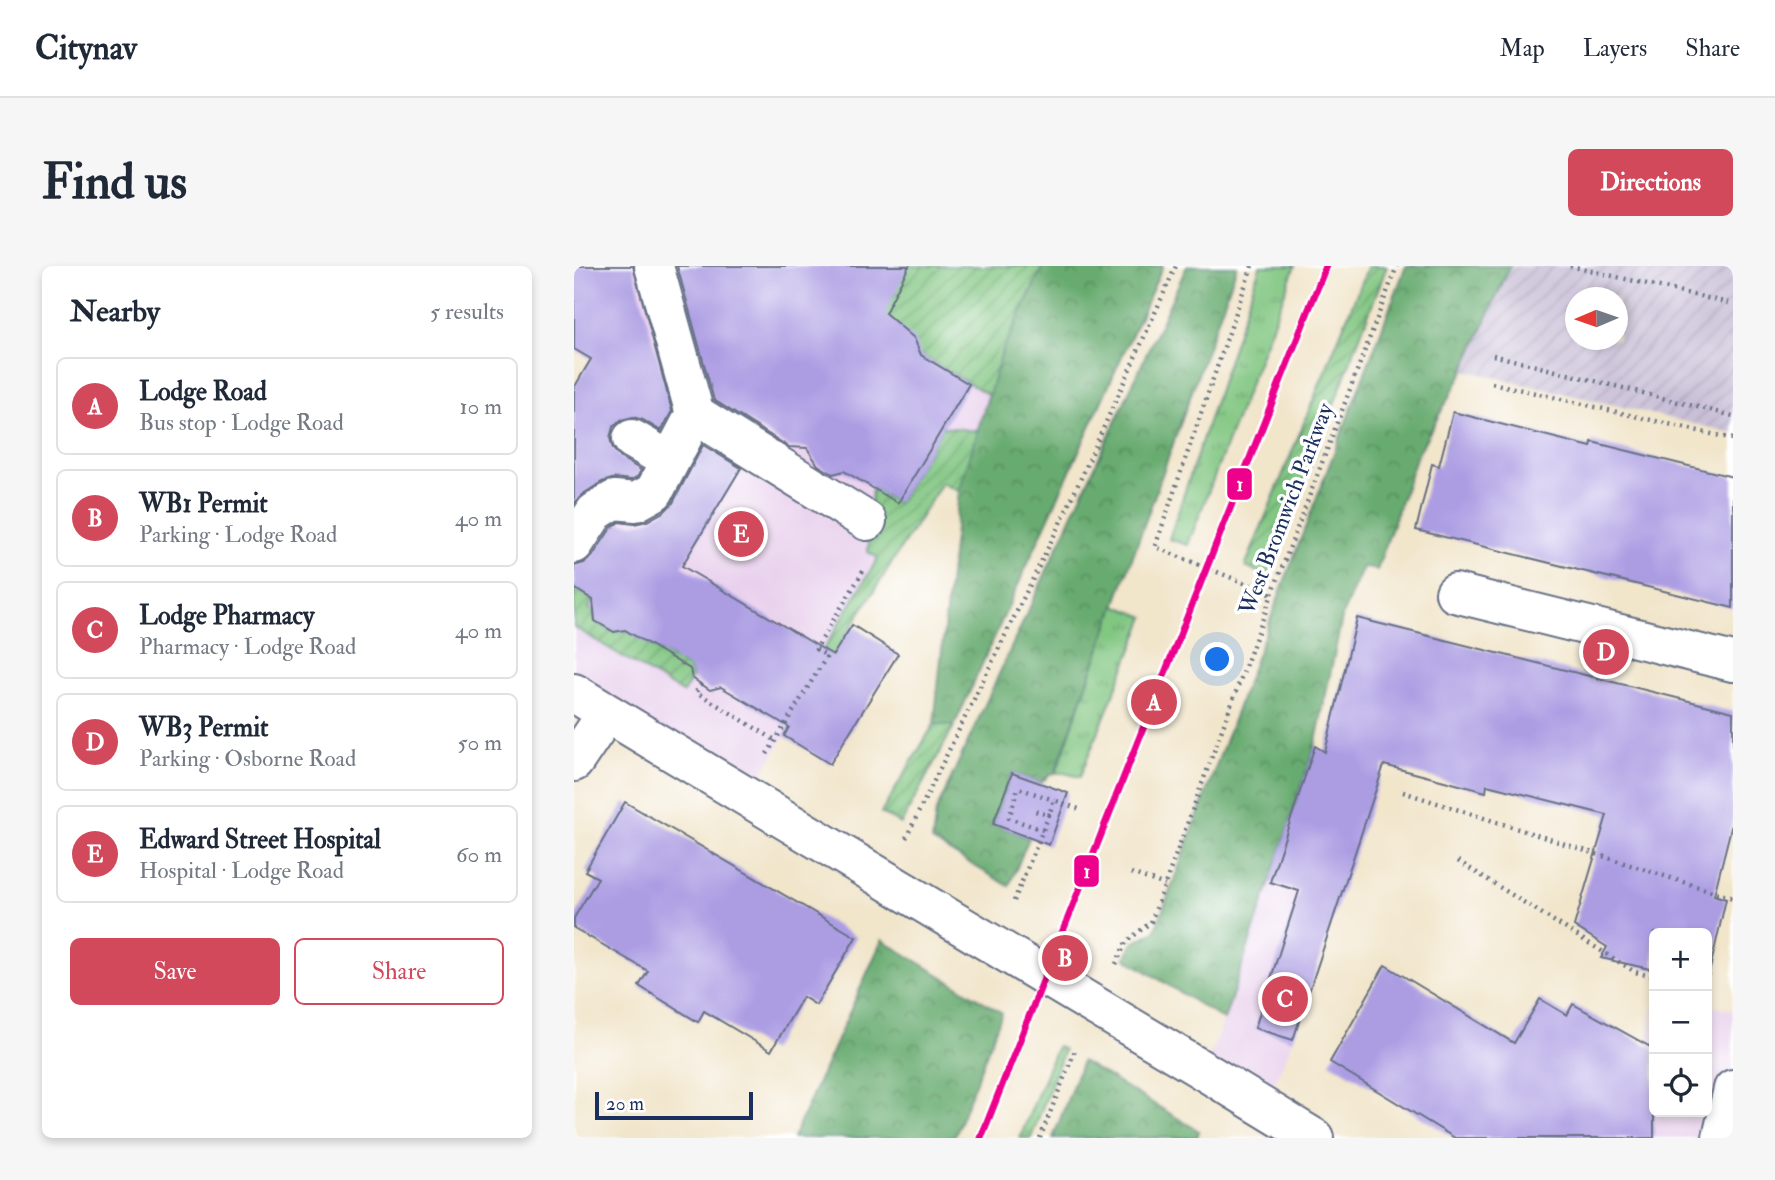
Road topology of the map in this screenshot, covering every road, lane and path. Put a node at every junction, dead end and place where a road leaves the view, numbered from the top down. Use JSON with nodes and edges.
{"nodes":[{"id":1,"x":654,"y":266,"type":"edge"},
{"id":2,"x":1176,"y":266,"type":"edge"},
{"id":3,"x":1252,"y":266,"type":"edge"},
{"id":4,"x":1397,"y":266,"type":"edge"},
{"id":5,"x":1570,"y":266,"type":"edge"},
{"id":6,"x":1733,"y":304,"type":"edge"},
{"id":7,"x":1493,"y":355,"type":"dead end"},
{"id":8,"x":1492,"y":383,"type":"dead end"},
{"id":9,"x":695,"y":414,"type":"junction"},
{"id":10,"x":1733,"y":416,"type":"edge"},
{"id":11,"x":632,"y":439,"type":"dead end"},
{"id":12,"x":1733,"y":439,"type":"edge"},
{"id":13,"x":670,"y":461,"type":"junction"},
{"id":14,"x":867,"y":521,"type":"dead end"},
{"id":15,"x":574,"y":544,"type":"edge"},
{"id":16,"x":871,"y":559,"type":"dead end"},
{"id":17,"x":1455,"y":593,"type":"dead end"},
{"id":18,"x":1272,"y":594,"type":"junction"},
{"id":19,"x":1733,"y":662,"type":"edge"},
{"id":20,"x":701,"y":684,"type":"dead end"},
{"id":21,"x":574,"y":693,"type":"edge"},
{"id":22,"x":607,"y":713,"type":"junction"},
{"id":23,"x":775,"y":740,"type":"junction"},
{"id":24,"x":766,"y":755,"type":"dead end"},
{"id":25,"x":574,"y":762,"type":"edge"},
{"id":26,"x":1403,"y":792,"type":"dead end"},
{"id":27,"x":1054,"y":800,"type":"junction"},
{"id":28,"x":1079,"y":808,"type":"dead end"},
{"id":29,"x":1032,"y":810,"type":"dead end"},
{"id":30,"x":1049,"y":815,"type":"junction"},
{"id":31,"x":1043,"y":830,"type":"junction"},
{"id":32,"x":906,"y":838,"type":"dead end"},
{"id":33,"x":1458,"y":861,"type":"dead end"},
{"id":34,"x":1131,"y":873,"type":"dead end"},
{"id":35,"x":1165,"y":885,"type":"junction"},
{"id":36,"x":1733,"y":898,"type":"edge"},
{"id":37,"x":1013,"y":902,"type":"dead end"},
{"id":38,"x":1151,"y":922,"type":"dead end"},
{"id":39,"x":1649,"y":976,"type":"edge"},
{"id":40,"x":1733,"y":1089,"type":"edge"},
{"id":41,"x":1314,"y":1138,"type":"edge"},
{"id":42,"x":1722,"y":1138,"type":"edge"}],
"edges":[{"from":1,"to":9,"type":"street"},
{"from":2,"to":32,"type":"path"},
{"from":3,"to":18,"type":"path"},
{"from":4,"to":18,"type":"path","name":"West Bromwich Parkway"},
{"from":5,"to":6,"type":"path"},
{"from":7,"to":10,"type":"path"},
{"from":8,"to":12,"type":"path"},
{"from":9,"to":13,"type":"street"},
{"from":9,"to":14,"type":"street"},
{"from":11,"to":13,"type":"street"},
{"from":13,"to":15,"type":"street"},
{"from":16,"to":23,"type":"path"},
{"from":17,"to":19,"type":"street"},
{"from":18,"to":35,"type":"path","name":"West Bromwich Parkway"},
{"from":20,"to":23,"type":"path"},
{"from":21,"to":22,"type":"street"},
{"from":22,"to":25,"type":"street"},
{"from":22,"to":41,"type":"street","bridge":true},
{"from":23,"to":24,"type":"path"},
{"from":26,"to":36,"type":"path"},
{"from":27,"to":28,"type":"path"},
{"from":27,"to":30,"type":"path"},
{"from":27,"to":31,"type":"path"},
{"from":29,"to":30,"type":"path"},
{"from":30,"to":31,"type":"path"},
{"from":31,"to":37,"type":"path"},
{"from":33,"to":39,"type":"path"},
{"from":34,"to":35,"type":"path"},
{"from":35,"to":38,"type":"path","name":"West Bromwich Parkway"},
{"from":40,"to":42,"type":"street"}]}
